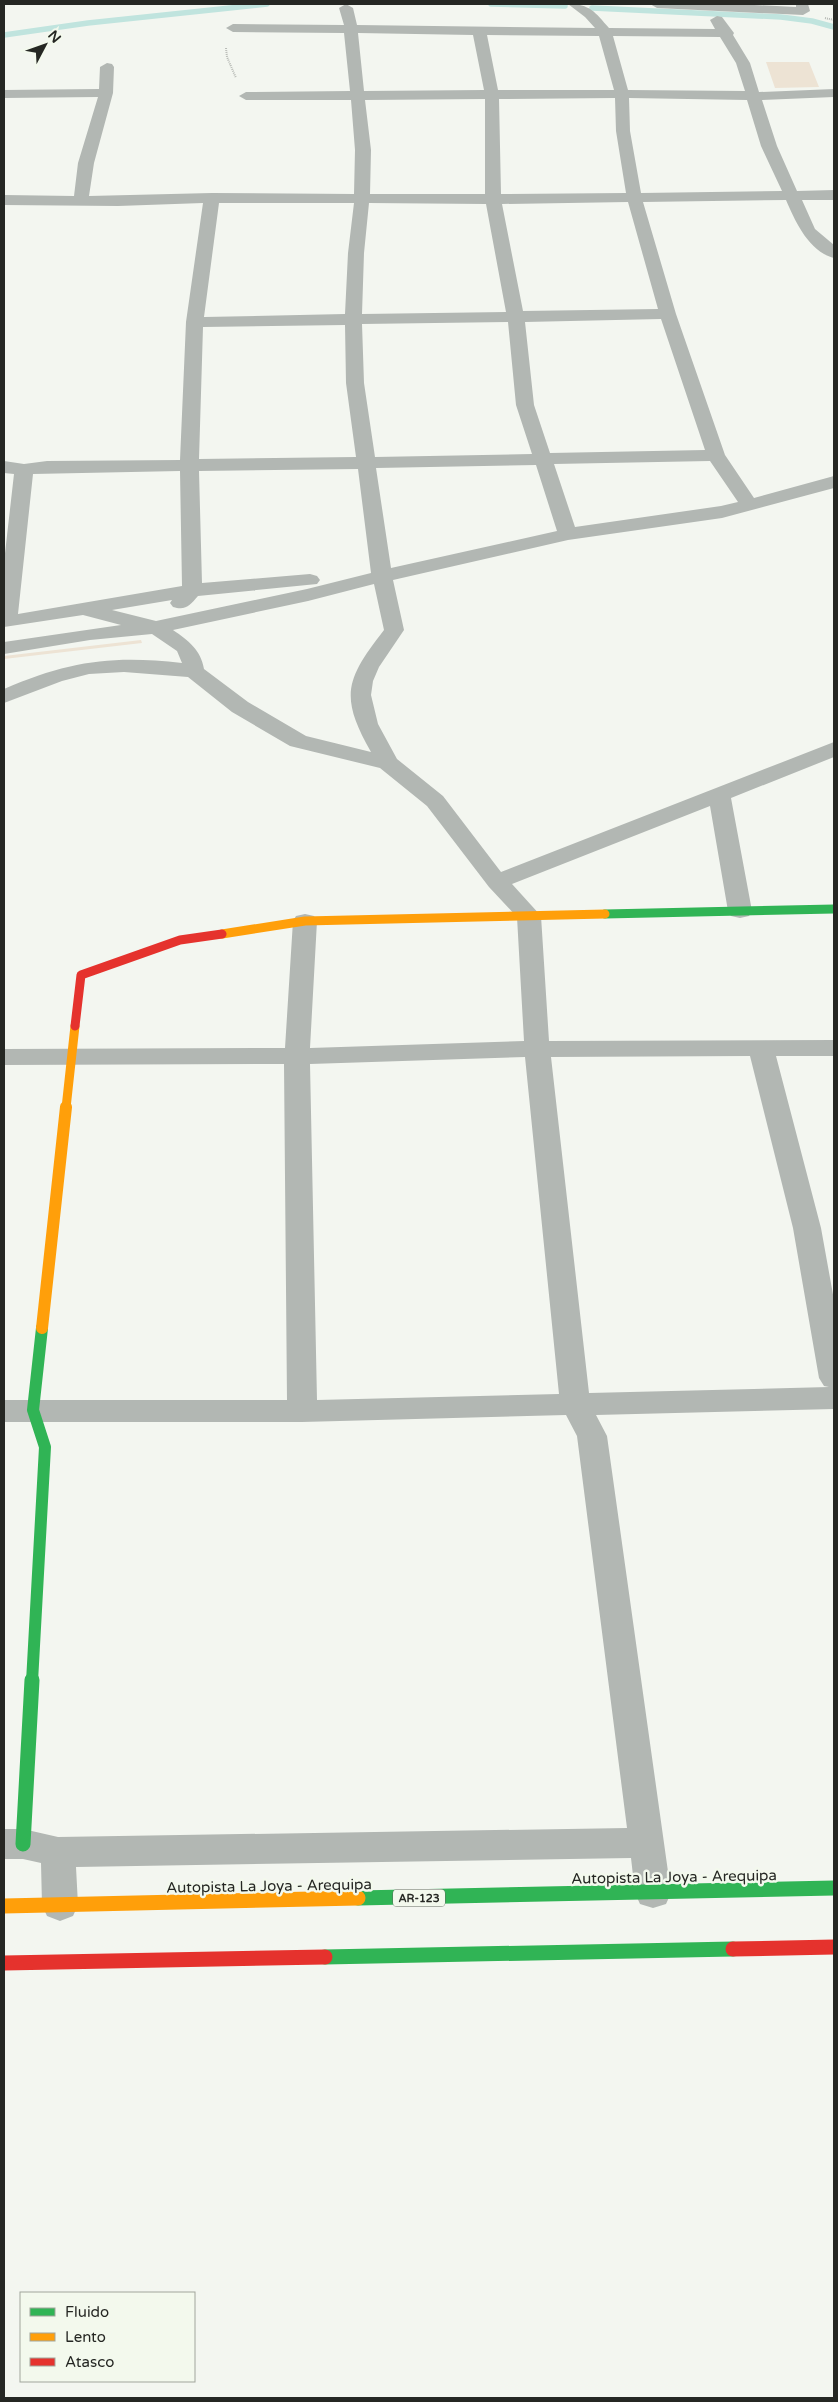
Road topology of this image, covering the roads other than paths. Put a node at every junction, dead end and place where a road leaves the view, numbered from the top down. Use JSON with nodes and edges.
{"nodes":[{"id":1,"x":574,"y":4,"type":"edge"},
{"id":2,"x":657,"y":4,"type":"edge"},
{"id":3,"x":802,"y":4,"type":"edge"},
{"id":4,"x":682,"y":5,"type":"edge"},
{"id":5,"x":346,"y":8,"type":"dead end"},
{"id":6,"x":590,"y":14,"type":"junction"},
{"id":7,"x":610,"y":15,"type":"dead end"},
{"id":8,"x":648,"y":16,"type":"dead end"},
{"id":9,"x":234,"y":28,"type":"road end"},
{"id":10,"x":351,"y":28,"type":"junction"},
{"id":11,"x":479,"y":29,"type":"junction"},
{"id":12,"x":605,"y":31,"type":"junction"},
{"id":13,"x":727,"y":33,"type":"junction"},
{"id":14,"x":107,"y":68,"type":"dead end"},
{"id":15,"x":106,"y":93,"type":"junction"},
{"id":16,"x":834,"y":93,"type":"edge"},
{"id":17,"x":4,"y":94,"type":"edge"},
{"id":18,"x":622,"y":94,"type":"junction"},
{"id":19,"x":754,"y":94,"type":"junction"},
{"id":20,"x":492,"y":95,"type":"junction"},
{"id":21,"x":246,"y":96,"type":"road end"},
{"id":22,"x":356,"y":96,"type":"junction"},
{"id":23,"x":790,"y":195,"type":"junction"},
{"id":24,"x":834,"y":195,"type":"edge"},
{"id":25,"x":634,"y":197,"type":"junction"},
{"id":26,"x":212,"y":198,"type":"junction"},
{"id":27,"x":362,"y":198,"type":"junction"},
{"id":28,"x":81,"y":199,"type":"junction"},
{"id":29,"x":493,"y":199,"type":"junction"},
{"id":30,"x":4,"y":200,"type":"edge"},
{"id":31,"x":834,"y":253,"type":"edge"},
{"id":32,"x":668,"y":314,"type":"junction"},
{"id":33,"x":516,"y":318,"type":"junction"},
{"id":34,"x":353,"y":319,"type":"junction"},
{"id":35,"x":195,"y":322,"type":"junction"},
{"id":36,"x":716,"y":455,"type":"junction"},
{"id":37,"x":544,"y":459,"type":"junction"},
{"id":38,"x":366,"y":463,"type":"junction"},
{"id":39,"x":189,"y":466,"type":"junction"},
{"id":40,"x":4,"y":468,"type":"edge"},
{"id":41,"x":24,"y":470,"type":"junction"},
{"id":42,"x":834,"y":482,"type":"edge"},
{"id":43,"x":750,"y":506,"type":"junction"},
{"id":44,"x":568,"y":534,"type":"junction"},
{"id":45,"x":382,"y":576,"type":"junction"},
{"id":46,"x":192,"y":590,"type":"junction"},
{"id":47,"x":87,"y":610,"type":"junction"},
{"id":48,"x":156,"y":627,"type":"junction"},
{"id":49,"x":4,"y":648,"type":"edge"},
{"id":50,"x":194,"y":671,"type":"junction"},
{"id":51,"x":4,"y":697,"type":"edge"},
{"id":52,"x":834,"y":749,"type":"edge"},
{"id":53,"x":388,"y":763,"type":"junction"},
{"id":54,"x":719,"y":796,"type":"junction"},
{"id":55,"x":497,"y":882,"type":"junction"},
{"id":56,"x":834,"y":909,"type":"edge"},
{"id":57,"x":740,"y":911,"type":"junction"},
{"id":58,"x":529,"y":916,"type":"junction"},
{"id":59,"x":305,"y":921,"type":"junction"},
{"id":60,"x":834,"y":1048,"type":"edge"},
{"id":61,"x":537,"y":1049,"type":"junction"},
{"id":62,"x":761,"y":1049,"type":"junction"},
{"id":63,"x":297,"y":1056,"type":"junction"},
{"id":64,"x":72,"y":1057,"type":"junction"},
{"id":65,"x":4,"y":1058,"type":"edge"},
{"id":66,"x":834,"y":1378,"type":"edge"},
{"id":67,"x":834,"y":1398,"type":"edge"},
{"id":68,"x":575,"y":1404,"type":"junction"},
{"id":69,"x":33,"y":1410,"type":"junction"},
{"id":70,"x":4,"y":1411,"type":"edge"},
{"id":71,"x":302,"y":1411,"type":"junction"},
{"id":72,"x":647,"y":1843,"type":"junction"},
{"id":73,"x":14,"y":1844,"type":"edge"},
{"id":74,"x":58,"y":1852,"type":"junction"},
{"id":75,"x":834,"y":1888,"type":"edge"},
{"id":76,"x":653,"y":1893,"type":"junction"},
{"id":77,"x":60,"y":1905,"type":"junction"},
{"id":78,"x":4,"y":1906,"type":"edge"},
{"id":79,"x":834,"y":1947,"type":"edge"},
{"id":80,"x":4,"y":1963,"type":"edge"}],
"edges":[{"from":1,"to":6,"type":"street"},
{"from":2,"to":4,"type":"street"},
{"from":3,"to":4,"type":"street"},
{"from":5,"to":10,"type":"street"},
{"from":6,"to":7,"type":"street"},
{"from":6,"to":12,"type":"street"},
{"from":8,"to":13,"type":"street"},
{"from":9,"to":10,"type":"street"},
{"from":10,"to":11,"type":"street"},
{"from":10,"to":22,"type":"street"},
{"from":11,"to":12,"type":"street"},
{"from":11,"to":20,"type":"street"},
{"from":12,"to":13,"type":"street"},
{"from":12,"to":18,"type":"street"},
{"from":13,"to":19,"type":"street"},
{"from":14,"to":15,"type":"street"},
{"from":15,"to":17,"type":"street"},
{"from":15,"to":28,"type":"street"},
{"from":16,"to":19,"type":"street"},
{"from":18,"to":19,"type":"street"},
{"from":18,"to":20,"type":"street"},
{"from":18,"to":25,"type":"street"},
{"from":19,"to":23,"type":"street"},
{"from":20,"to":22,"type":"street"},
{"from":20,"to":29,"type":"street"},
{"from":21,"to":22,"type":"street"},
{"from":22,"to":27,"type":"street"},
{"from":23,"to":24,"type":"street"},
{"from":23,"to":25,"type":"street"},
{"from":23,"to":31,"type":"street"},
{"from":25,"to":29,"type":"street"},
{"from":25,"to":32,"type":"street"},
{"from":26,"to":27,"type":"street"},
{"from":26,"to":28,"type":"street"},
{"from":26,"to":35,"type":"street"},
{"from":27,"to":29,"type":"street"},
{"from":27,"to":34,"type":"street"},
{"from":28,"to":30,"type":"street"},
{"from":29,"to":33,"type":"street"},
{"from":32,"to":33,"type":"street"},
{"from":32,"to":36,"type":"street"},
{"from":33,"to":34,"type":"street"},
{"from":33,"to":37,"type":"street"},
{"from":34,"to":35,"type":"street"},
{"from":34,"to":38,"type":"street"},
{"from":35,"to":39,"type":"street"},
{"from":36,"to":37,"type":"street"},
{"from":36,"to":43,"type":"street"},
{"from":37,"to":38,"type":"street"},
{"from":37,"to":44,"type":"street"},
{"from":38,"to":39,"type":"street"},
{"from":38,"to":45,"type":"street"},
{"from":39,"to":41,"type":"street"},
{"from":39,"to":46,"type":"street"},
{"from":40,"to":41,"type":"street"},
{"from":41,"to":47,"type":"street"},
{"from":42,"to":43,"type":"street"},
{"from":43,"to":44,"type":"street"},
{"from":44,"to":45,"type":"street"},
{"from":45,"to":46,"type":"street"},
{"from":45,"to":48,"type":"street"},
{"from":45,"to":53,"type":"street"},
{"from":46,"to":47,"type":"street"},
{"from":46,"to":48,"type":"street"},
{"from":47,"to":48,"type":"street"},
{"from":48,"to":49,"type":"street"},
{"from":48,"to":50,"type":"street"},
{"from":50,"to":51,"type":"street"},
{"from":50,"to":53,"type":"street"},
{"from":52,"to":54,"type":"street"},
{"from":53,"to":55,"type":"street"},
{"from":54,"to":55,"type":"street"},
{"from":54,"to":57,"type":"street"},
{"from":55,"to":58,"type":"street"},
{"from":56,"to":57,"type":"street"},
{"from":57,"to":58,"type":"street"},
{"from":58,"to":59,"type":"street"},
{"from":58,"to":61,"type":"street"},
{"from":59,"to":63,"type":"street"},
{"from":59,"to":64,"type":"street"},
{"from":60,"to":62,"type":"street"},
{"from":61,"to":62,"type":"street"},
{"from":61,"to":63,"type":"street"},
{"from":61,"to":68,"type":"street"},
{"from":62,"to":66,"type":"street"},
{"from":63,"to":64,"type":"street"},
{"from":63,"to":71,"type":"street"},
{"from":64,"to":65,"type":"street"},
{"from":64,"to":69,"type":"street"},
{"from":67,"to":68,"type":"street"},
{"from":68,"to":71,"type":"street"},
{"from":68,"to":72,"type":"street"},
{"from":69,"to":70,"type":"street"},
{"from":69,"to":71,"type":"street"},
{"from":69,"to":73,"type":"street"},
{"from":72,"to":74,"type":"street"},
{"from":72,"to":76,"type":"street"},
{"from":73,"to":74,"type":"street"},
{"from":74,"to":77,"type":"street"},
{"from":75,"to":76,"type":"street","name":"Autopista La Joya - Arequipa","number":"AR-123"},
{"from":76,"to":77,"type":"street","name":"Autopista La Joya - Arequipa","number":"AR-123"},
{"from":77,"to":78,"type":"street","name":"Autopista La Joya - Arequipa","number":"AR-123"},
{"from":79,"to":80,"type":"street"}]}
